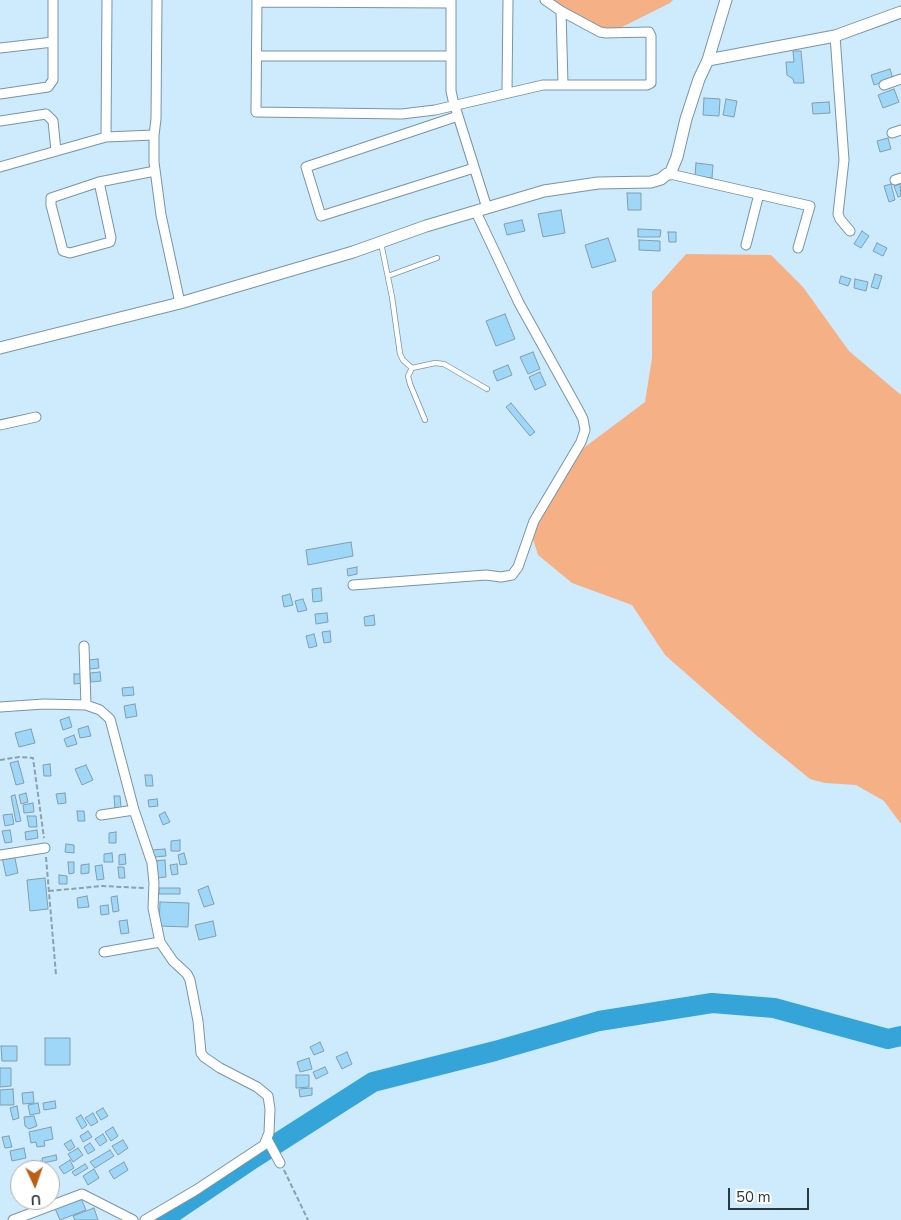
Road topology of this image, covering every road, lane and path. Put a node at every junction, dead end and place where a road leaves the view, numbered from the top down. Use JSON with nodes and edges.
{"nodes":[{"id":1,"x":53,"y":0,"type":"edge"},
{"id":2,"x":107,"y":0,"type":"edge"},
{"id":3,"x":157,"y":0,"type":"edge"},
{"id":4,"x":508,"y":0,"type":"edge"},
{"id":5,"x":545,"y":0,"type":"edge"},
{"id":6,"x":726,"y":0,"type":"edge"},
{"id":7,"x":257,"y":1,"type":"edge"},
{"id":8,"x":451,"y":1,"type":"edge"},
{"id":9,"x":561,"y":11,"type":"junction"},
{"id":10,"x":901,"y":12,"type":"edge"},
{"id":11,"x":835,"y":36,"type":"junction"},
{"id":12,"x":53,"y":42,"type":"junction"},
{"id":13,"x":0,"y":48,"type":"edge"},
{"id":14,"x":256,"y":56,"type":"junction"},
{"id":15,"x":451,"y":56,"type":"junction"},
{"id":16,"x":708,"y":60,"type":"junction"},
{"id":17,"x":901,"y":79,"type":"edge"},
{"id":18,"x":563,"y":84,"type":"junction"},
{"id":19,"x":884,"y":86,"type":"dead end"},
{"id":20,"x":507,"y":93,"type":"junction"},
{"id":21,"x":0,"y":94,"type":"edge"},
{"id":22,"x":454,"y":106,"type":"junction"},
{"id":23,"x":458,"y":116,"type":"junction"},
{"id":24,"x":0,"y":122,"type":"edge"},
{"id":25,"x":154,"y":135,"type":"junction"},
{"id":26,"x":106,"y":137,"type":"junction"},
{"id":27,"x":56,"y":151,"type":"junction"},
{"id":28,"x":0,"y":167,"type":"edge"},
{"id":29,"x":474,"y":168,"type":"junction"},
{"id":30,"x":155,"y":171,"type":"junction"},
{"id":31,"x":670,"y":174,"type":"junction"},
{"id":32,"x":99,"y":182,"type":"junction"},
{"id":33,"x":759,"y":194,"type":"junction"},
{"id":34,"x":482,"y":210,"type":"junction"},
{"id":35,"x":850,"y":231,"type":"dead end"},
{"id":36,"x":380,"y":242,"type":"junction"},
{"id":37,"x":746,"y":245,"type":"dead end"},
{"id":38,"x":798,"y":248,"type":"dead end"},
{"id":39,"x":436,"y":258,"type":"dead end"},
{"id":40,"x":388,"y":276,"type":"junction"},
{"id":41,"x":180,"y":303,"type":"junction"},
{"id":42,"x":0,"y":348,"type":"edge"},
{"id":43,"x":412,"y":368,"type":"junction"},
{"id":44,"x":487,"y":388,"type":"dead end"},
{"id":45,"x":36,"y":417,"type":"dead end"},
{"id":46,"x":425,"y":420,"type":"dead end"},
{"id":47,"x":0,"y":425,"type":"edge"},
{"id":48,"x":353,"y":585,"type":"dead end"},
{"id":49,"x":84,"y":646,"type":"dead end"},
{"id":50,"x":86,"y":705,"type":"junction"},
{"id":51,"x":0,"y":706,"type":"edge"},
{"id":52,"x":0,"y":760,"type":"edge"},
{"id":53,"x":134,"y":810,"type":"junction"},
{"id":54,"x":101,"y":814,"type":"dead end"},
{"id":55,"x":45,"y":848,"type":"junction"},
{"id":56,"x":0,"y":855,"type":"edge"},
{"id":57,"x":154,"y":888,"type":"junction"},
{"id":58,"x":49,"y":891,"type":"junction"},
{"id":59,"x":160,"y":942,"type":"junction"},
{"id":60,"x":104,"y":952,"type":"dead end"},
{"id":61,"x":56,"y":975,"type":"dead end"},
{"id":62,"x":268,"y":1142,"type":"junction"},
{"id":63,"x":280,"y":1163,"type":"joint"},
{"id":64,"x":13,"y":1220,"type":"edge"},
{"id":65,"x":132,"y":1220,"type":"edge"},
{"id":66,"x":145,"y":1220,"type":"edge"},
{"id":67,"x":308,"y":1220,"type":"edge"}],
"edges":[{"from":1,"to":12,"type":"street"},
{"from":2,"to":26,"type":"street"},
{"from":3,"to":25,"type":"street"},
{"from":4,"to":20,"type":"street"},
{"from":5,"to":9,"type":"street"},
{"from":6,"to":16,"type":"street"},
{"from":7,"to":8,"type":"street"},
{"from":7,"to":14,"type":"street"},
{"from":8,"to":15,"type":"street"},
{"from":9,"to":18,"type":"street"},
{"from":9,"to":18,"type":"street"},
{"from":10,"to":11,"type":"street"},
{"from":11,"to":16,"type":"street"},
{"from":11,"to":35,"type":"street"},
{"from":12,"to":13,"type":"street"},
{"from":12,"to":21,"type":"street"},
{"from":14,"to":15,"type":"street"},
{"from":14,"to":22,"type":"street"},
{"from":15,"to":22,"type":"street"},
{"from":16,"to":31,"type":"street"},
{"from":17,"to":19,"type":"street"},
{"from":18,"to":20,"type":"street"},
{"from":20,"to":22,"type":"street"},
{"from":22,"to":23,"type":"street"},
{"from":23,"to":29,"type":"street"},
{"from":23,"to":29,"type":"street"},
{"from":24,"to":27,"type":"street"},
{"from":25,"to":26,"type":"street"},
{"from":25,"to":30,"type":"street"},
{"from":26,"to":27,"type":"street"},
{"from":27,"to":28,"type":"street"},
{"from":29,"to":34,"type":"street"},
{"from":30,"to":32,"type":"street"},
{"from":30,"to":41,"type":"street"},
{"from":31,"to":33,"type":"street"},
{"from":31,"to":34,"type":"street"},
{"from":32,"to":32,"type":"street"},
{"from":33,"to":37,"type":"street"},
{"from":33,"to":38,"type":"street"},
{"from":34,"to":36,"type":"street"},
{"from":34,"to":48,"type":"street"},
{"from":36,"to":40,"type":"lane"},
{"from":36,"to":41,"type":"street"},
{"from":39,"to":40,"type":"lane"},
{"from":40,"to":43,"type":"lane"},
{"from":41,"to":42,"type":"street"},
{"from":43,"to":44,"type":"lane"},
{"from":43,"to":46,"type":"lane"},
{"from":45,"to":47,"type":"street"},
{"from":49,"to":50,"type":"street"},
{"from":50,"to":51,"type":"street"},
{"from":50,"to":53,"type":"street"},
{"from":52,"to":55,"type":"path"},
{"from":53,"to":54,"type":"street"},
{"from":53,"to":57,"type":"street"},
{"from":55,"to":56,"type":"street"},
{"from":55,"to":58,"type":"path"},
{"from":57,"to":58,"type":"path"},
{"from":57,"to":59,"type":"street"},
{"from":58,"to":61,"type":"path"},
{"from":59,"to":60,"type":"street"},
{"from":59,"to":62,"type":"street"},
{"from":62,"to":63,"type":"street"},
{"from":62,"to":66,"type":"street"},
{"from":63,"to":67,"type":"path"},
{"from":64,"to":65,"type":"street"}]}
